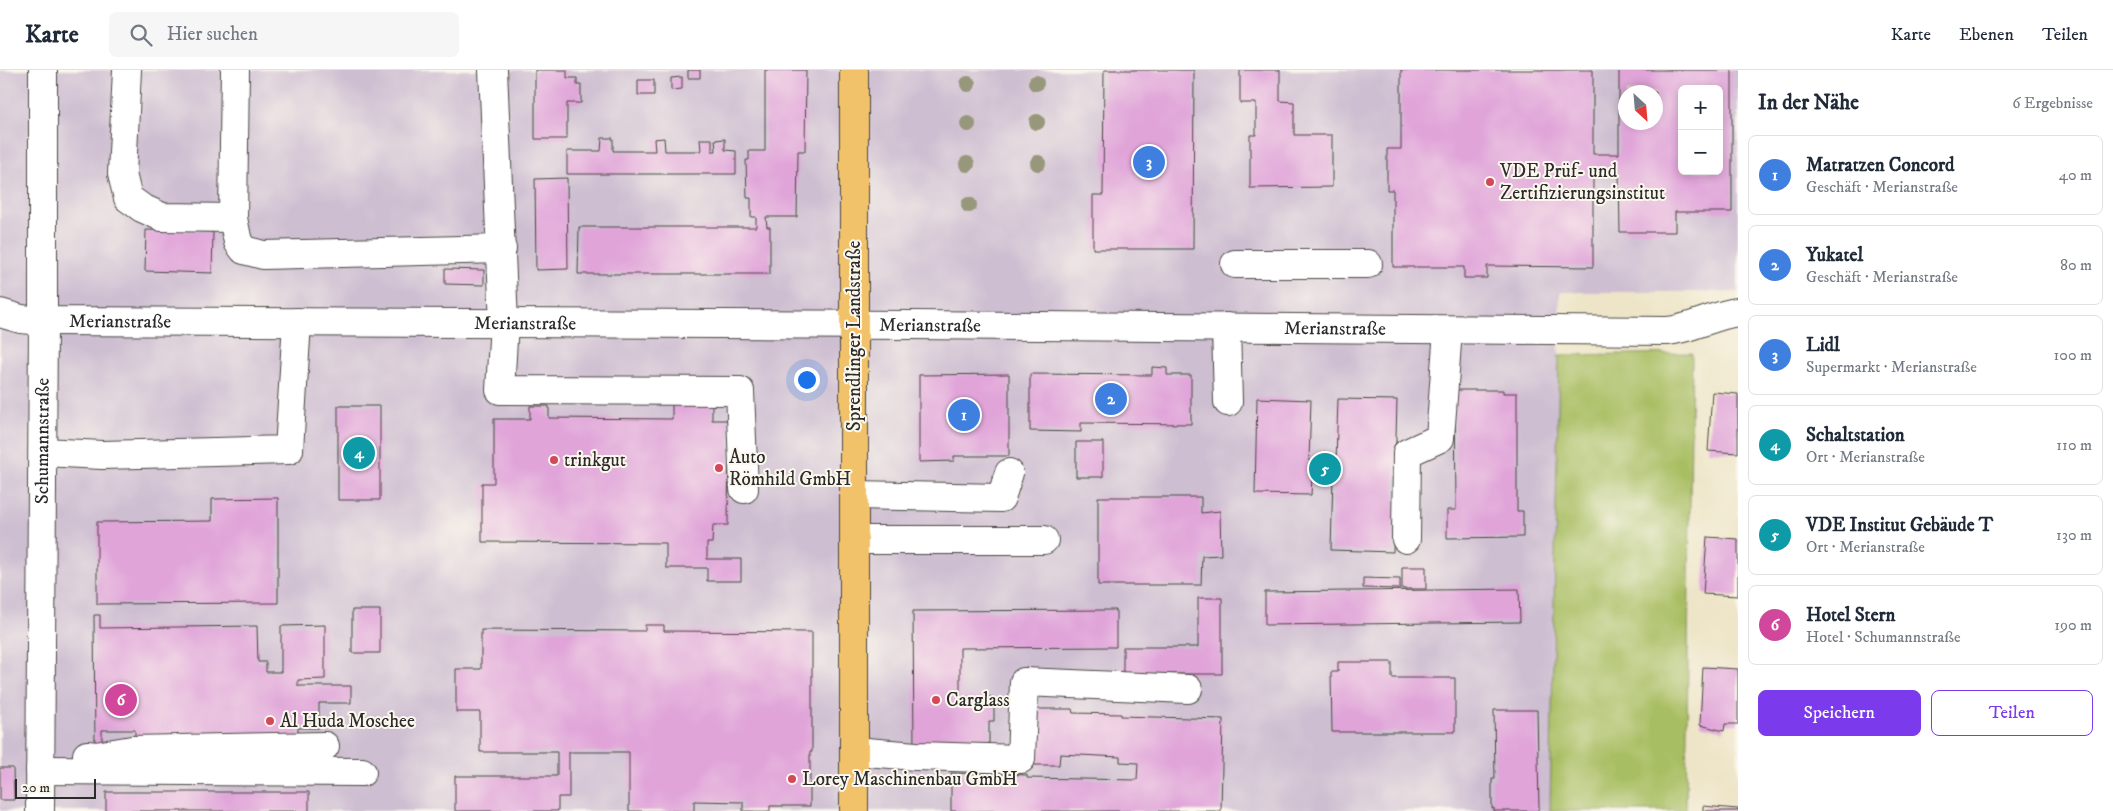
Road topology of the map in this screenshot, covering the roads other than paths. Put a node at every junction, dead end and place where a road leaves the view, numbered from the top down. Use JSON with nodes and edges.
{"nodes":[{"id":1,"x":43,"y":70,"type":"edge"},
{"id":2,"x":127,"y":70,"type":"edge"},
{"id":3,"x":235,"y":70,"type":"edge"},
{"id":4,"x":493,"y":70,"type":"edge"},
{"id":5,"x":854,"y":70,"type":"edge"},
{"id":6,"x":233,"y":218,"type":"junction"},
{"id":7,"x":502,"y":249,"type":"junction"},
{"id":8,"x":1236,"y":264,"type":"dead end"},
{"id":9,"x":1368,"y":264,"type":"dead end"},
{"id":10,"x":1738,"y":312,"type":"edge"},
{"id":11,"x":0,"y":313,"type":"edge"},
{"id":12,"x":44,"y":321,"type":"junction"},
{"id":13,"x":296,"y":322,"type":"junction"},
{"id":14,"x":504,"y":323,"type":"junction"},
{"id":15,"x":854,"y":324,"type":"junction"},
{"id":16,"x":1226,"y":327,"type":"junction"},
{"id":17,"x":1448,"y":330,"type":"junction"},
{"id":18,"x":1228,"y":402,"type":"dead end"},
{"id":19,"x":42,"y":452,"type":"junction"},
{"id":20,"x":1010,"y":473,"type":"dead end"},
{"id":21,"x":744,"y":489,"type":"dead end"},
{"id":22,"x":854,"y":495,"type":"junction"},
{"id":23,"x":1406,"y":539,"type":"dead end"},
{"id":24,"x":854,"y":540,"type":"junction"},
{"id":25,"x":1044,"y":540,"type":"dead end"},
{"id":26,"x":1188,"y":690,"type":"dead end"},
{"id":27,"x":325,"y":746,"type":"dead end"},
{"id":28,"x":854,"y":751,"type":"junction"},
{"id":29,"x":40,"y":761,"type":"junction"},
{"id":30,"x":362,"y":772,"type":"dead end"},
{"id":31,"x":40,"y":811,"type":"edge"},
{"id":32,"x":854,"y":811,"type":"edge"}],
"edges":[{"from":1,"to":12,"type":"street","name":"Schumannstraße"},
{"from":2,"to":6,"type":"street"},
{"from":3,"to":6,"type":"street"},
{"from":4,"to":7,"type":"street"},
{"from":5,"to":15,"type":"main road","name":"Sprendlinger Landstraße"},
{"from":6,"to":7,"type":"street"},
{"from":7,"to":14,"type":"street"},
{"from":8,"to":9,"type":"street"},
{"from":10,"to":17,"type":"street","name":"Merianstraße"},
{"from":11,"to":12,"type":"street","name":"Merianstraße"},
{"from":12,"to":13,"type":"street","name":"Merianstraße"},
{"from":12,"to":19,"type":"street","name":"Schumannstraße"},
{"from":13,"to":14,"type":"street","name":"Merianstraße"},
{"from":13,"to":19,"type":"street"},
{"from":14,"to":15,"type":"street","name":"Merianstraße"},
{"from":14,"to":21,"type":"street"},
{"from":15,"to":16,"type":"street","name":"Merianstraße"},
{"from":15,"to":22,"type":"main road","name":"Sprendlinger Landstraße"},
{"from":16,"to":17,"type":"street","name":"Merianstraße"},
{"from":16,"to":18,"type":"street"},
{"from":17,"to":23,"type":"street"},
{"from":19,"to":29,"type":"street","name":"Schumannstraße"},
{"from":20,"to":22,"type":"street"},
{"from":22,"to":24,"type":"main road","name":"Sprendlinger Landstraße"},
{"from":24,"to":25,"type":"street"},
{"from":24,"to":28,"type":"main road","name":"Sprendlinger Landstraße"},
{"from":26,"to":28,"type":"street"},
{"from":27,"to":29,"type":"street"},
{"from":28,"to":32,"type":"main road","name":"Sprendlinger Landstraße"},
{"from":29,"to":30,"type":"street"},
{"from":29,"to":31,"type":"street","name":"Schumannstraße"}]}
